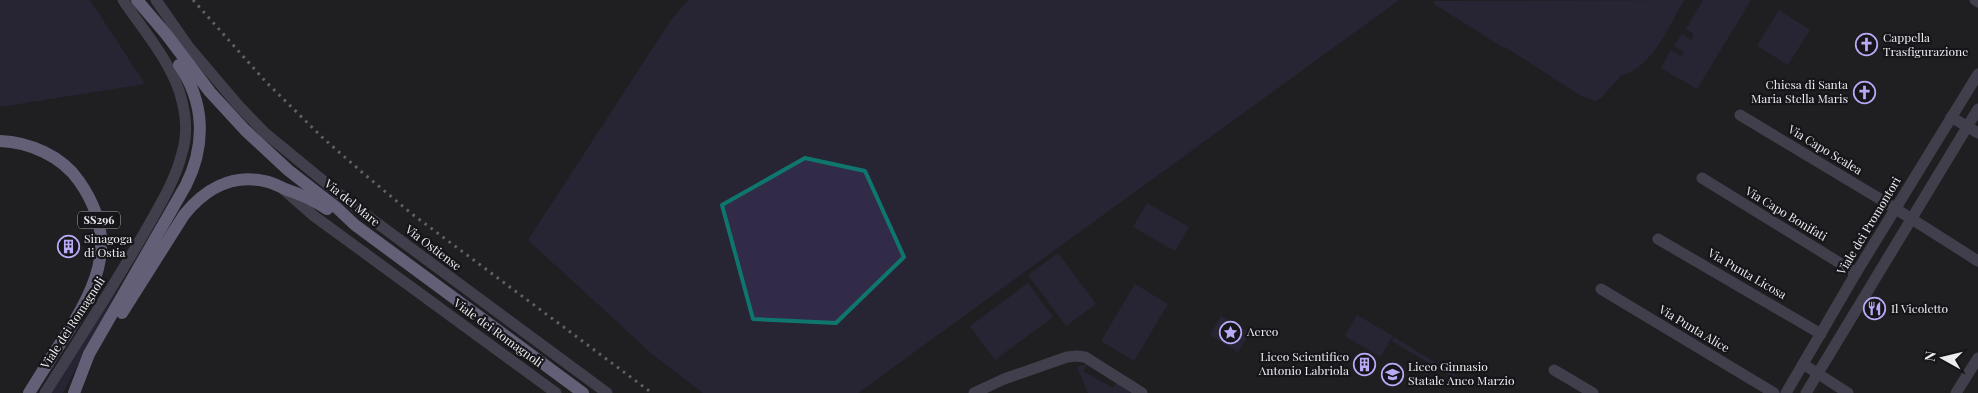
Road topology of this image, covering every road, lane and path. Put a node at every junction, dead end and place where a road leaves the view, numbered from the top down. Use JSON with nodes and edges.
{"nodes":[{"id":1,"x":123,"y":0,"type":"edge"},
{"id":2,"x":156,"y":0,"type":"edge"},
{"id":3,"x":141,"y":5,"type":"edge"},
{"id":4,"x":1978,"y":74,"type":"edge"},
{"id":5,"x":1978,"y":109,"type":"edge"},
{"id":6,"x":1740,"y":115,"type":"dead end"},
{"id":7,"x":1951,"y":117,"type":"junction"},
{"id":8,"x":1967,"y":126,"type":"junction"},
{"id":9,"x":1978,"y":133,"type":"edge"},
{"id":10,"x":0,"y":141,"type":"edge"},
{"id":11,"x":1702,"y":178,"type":"dead end"},
{"id":12,"x":280,"y":187,"type":"junction"},
{"id":13,"x":1895,"y":208,"type":"junction"},
{"id":14,"x":1911,"y":218,"type":"junction"},
{"id":15,"x":355,"y":225,"type":"junction"},
{"id":16,"x":1658,"y":239,"type":"dead end"},
{"id":17,"x":1978,"y":261,"type":"edge"},
{"id":18,"x":1856,"y":273,"type":"junction"},
{"id":19,"x":1601,"y":289,"type":"dead end"},
{"id":20,"x":1821,"y":334,"type":"junction"},
{"id":21,"x":1978,"y":358,"type":"edge"},
{"id":22,"x":1803,"y":364,"type":"junction"},
{"id":23,"x":1554,"y":370,"type":"dead end"},
{"id":24,"x":1818,"y":374,"type":"junction"},
{"id":25,"x":79,"y":381,"type":"junction"},
{"id":26,"x":1792,"y":382,"type":"junction"},
{"id":27,"x":1137,"y":392,"type":"edge"},
{"id":28,"x":1808,"y":392,"type":"edge"},
{"id":29,"x":29,"y":393,"type":"edge"},
{"id":30,"x":45,"y":393,"type":"edge"},
{"id":31,"x":74,"y":393,"type":"edge"},
{"id":32,"x":556,"y":393,"type":"edge"},
{"id":33,"x":583,"y":393,"type":"edge"},
{"id":34,"x":607,"y":393,"type":"edge"},
{"id":35,"x":974,"y":393,"type":"edge"},
{"id":36,"x":1593,"y":393,"type":"edge"},
{"id":37,"x":1774,"y":393,"type":"edge"},
{"id":38,"x":1786,"y":393,"type":"edge"},
{"id":39,"x":1848,"y":393,"type":"edge"},
{"id":40,"x":1956,"y":393,"type":"edge"}],
"edges":[{"from":1,"to":30,"type":"street","name":"Viale dei Romagnoli"},
{"from":2,"to":34,"type":"street","name":"Via Ostiense"},
{"from":3,"to":15,"type":"main road","name":"Via del Mare"},
{"from":3,"to":25,"type":"main road","name":"Viale dei Romagnoli"},
{"from":4,"to":7,"type":"street","name":"Viale dei Promontori"},
{"from":5,"to":8,"type":"street"},
{"from":6,"to":13,"type":"street","name":"Via Capo Scalea"},
{"from":7,"to":8,"type":"street"},
{"from":7,"to":13,"type":"street","name":"Viale dei Promontori"},
{"from":8,"to":9,"type":"street"},
{"from":8,"to":14,"type":"street"},
{"from":10,"to":29,"type":"main road","number":"SS296"},
{"from":11,"to":18,"type":"street","name":"Via Capo Bonifati"},
{"from":12,"to":15,"type":"main road","name":"Viale dei Romagnoli"},
{"from":12,"to":25,"type":"main road","name":"Viale dei Romagnoli"},
{"from":12,"to":32,"type":"street","name":"Viale dei Romagnoli"},
{"from":13,"to":14,"type":"street","name":"Via Capo Scalea"},
{"from":13,"to":18,"type":"street","name":"Viale dei Promontori"},
{"from":14,"to":17,"type":"street","name":"Via Capo Scalea"},
{"from":14,"to":24,"type":"street"},
{"from":15,"to":33,"type":"main road","name":"Via del Mare"},
{"from":16,"to":20,"type":"street","name":"Via Punta Licosa"},
{"from":18,"to":20,"type":"street","name":"Viale dei Promontori"},
{"from":19,"to":37,"type":"street","name":"Via Punta Alice"},
{"from":20,"to":22,"type":"street","name":"Viale dei Promontori"},
{"from":21,"to":40,"type":"street"},
{"from":22,"to":24,"type":"street"},
{"from":22,"to":26,"type":"street","name":"Viale dei Promontori"},
{"from":23,"to":36,"type":"street"},
{"from":24,"to":28,"type":"street"},
{"from":24,"to":39,"type":"street"},
{"from":25,"to":31,"type":"main road","name":"Viale dei Romagnoli"},
{"from":26,"to":28,"type":"street"},
{"from":26,"to":38,"type":"street","name":"Viale dei Promontori"},
{"from":27,"to":35,"type":"street"}]}
